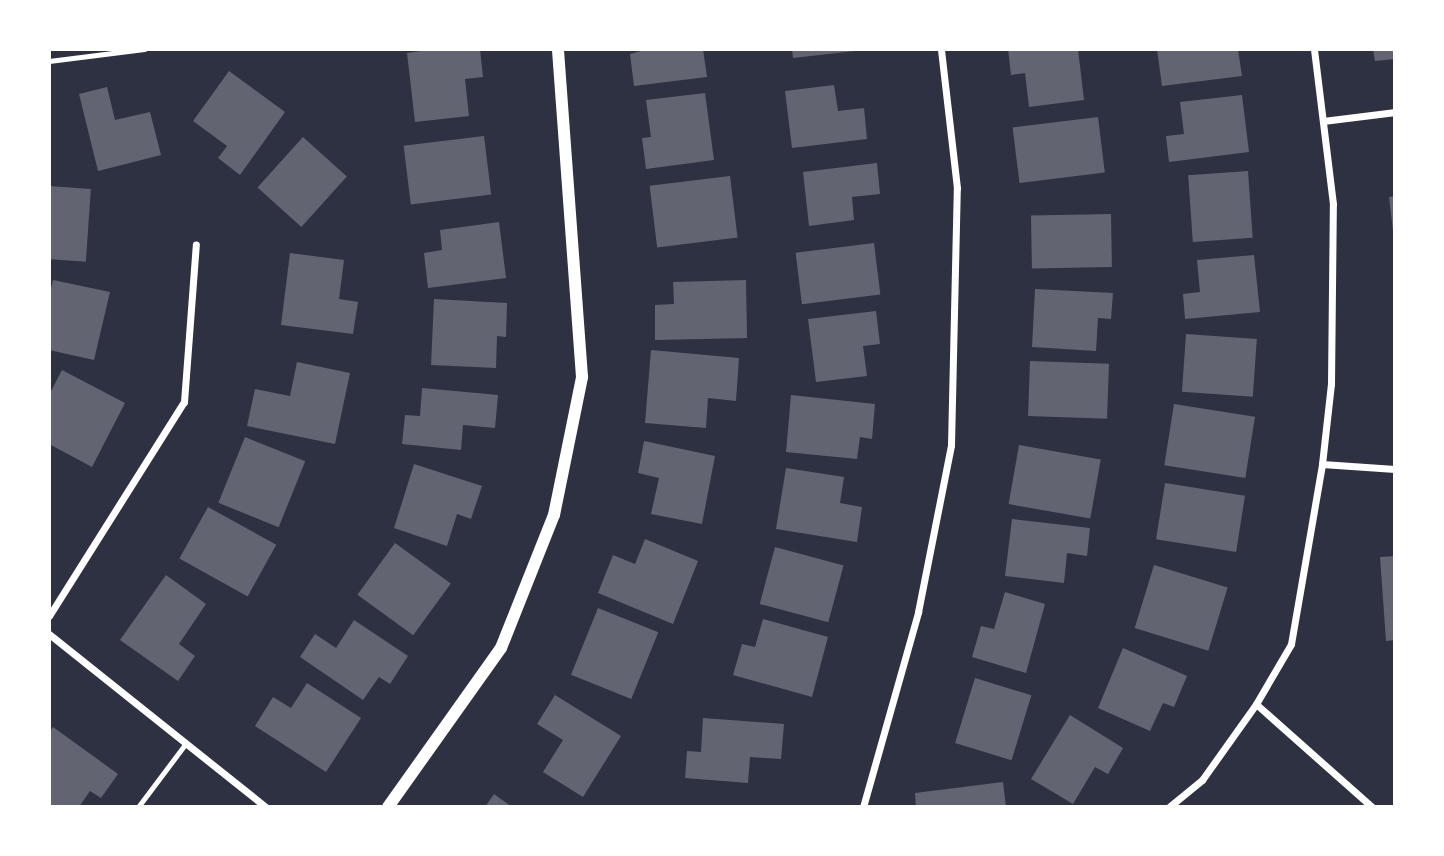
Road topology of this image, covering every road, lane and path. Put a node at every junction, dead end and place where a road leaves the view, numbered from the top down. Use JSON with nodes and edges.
{"nodes":[{"id":1,"x":144,"y":49,"type":"edge"},
{"id":2,"x":558,"y":49,"type":"edge"},
{"id":3,"x":940,"y":49,"type":"edge"},
{"id":4,"x":1314,"y":49,"type":"edge"},
{"id":5,"x":49,"y":61,"type":"edge"},
{"id":6,"x":1395,"y":112,"type":"edge"},
{"id":7,"x":1323,"y":121,"type":"junction"},
{"id":8,"x":196,"y":244,"type":"dead end"},
{"id":9,"x":1322,"y":464,"type":"junction"},
{"id":10,"x":1395,"y":469,"type":"edge"},
{"id":11,"x":49,"y":616,"type":"edge"},
{"id":12,"x":49,"y":634,"type":"edge"},
{"id":13,"x":1256,"y":705,"type":"junction"},
{"id":14,"x":186,"y":743,"type":"junction"},
{"id":15,"x":138,"y":807,"type":"edge"},
{"id":16,"x":266,"y":807,"type":"edge"},
{"id":17,"x":388,"y":807,"type":"edge"},
{"id":18,"x":863,"y":807,"type":"edge"},
{"id":19,"x":1169,"y":807,"type":"edge"},
{"id":20,"x":1372,"y":807,"type":"edge"}],
"edges":[{"from":1,"to":5,"type":"lane"},
{"from":2,"to":17,"type":"street"},
{"from":3,"to":18,"type":"street"},
{"from":4,"to":7,"type":"street"},
{"from":6,"to":7,"type":"street"},
{"from":7,"to":9,"type":"street"},
{"from":8,"to":11,"type":"street"},
{"from":9,"to":10,"type":"street"},
{"from":9,"to":13,"type":"street"},
{"from":12,"to":14,"type":"street"},
{"from":13,"to":19,"type":"street"},
{"from":13,"to":20,"type":"street"},
{"from":14,"to":15,"type":"lane"},
{"from":14,"to":16,"type":"street"}]}
